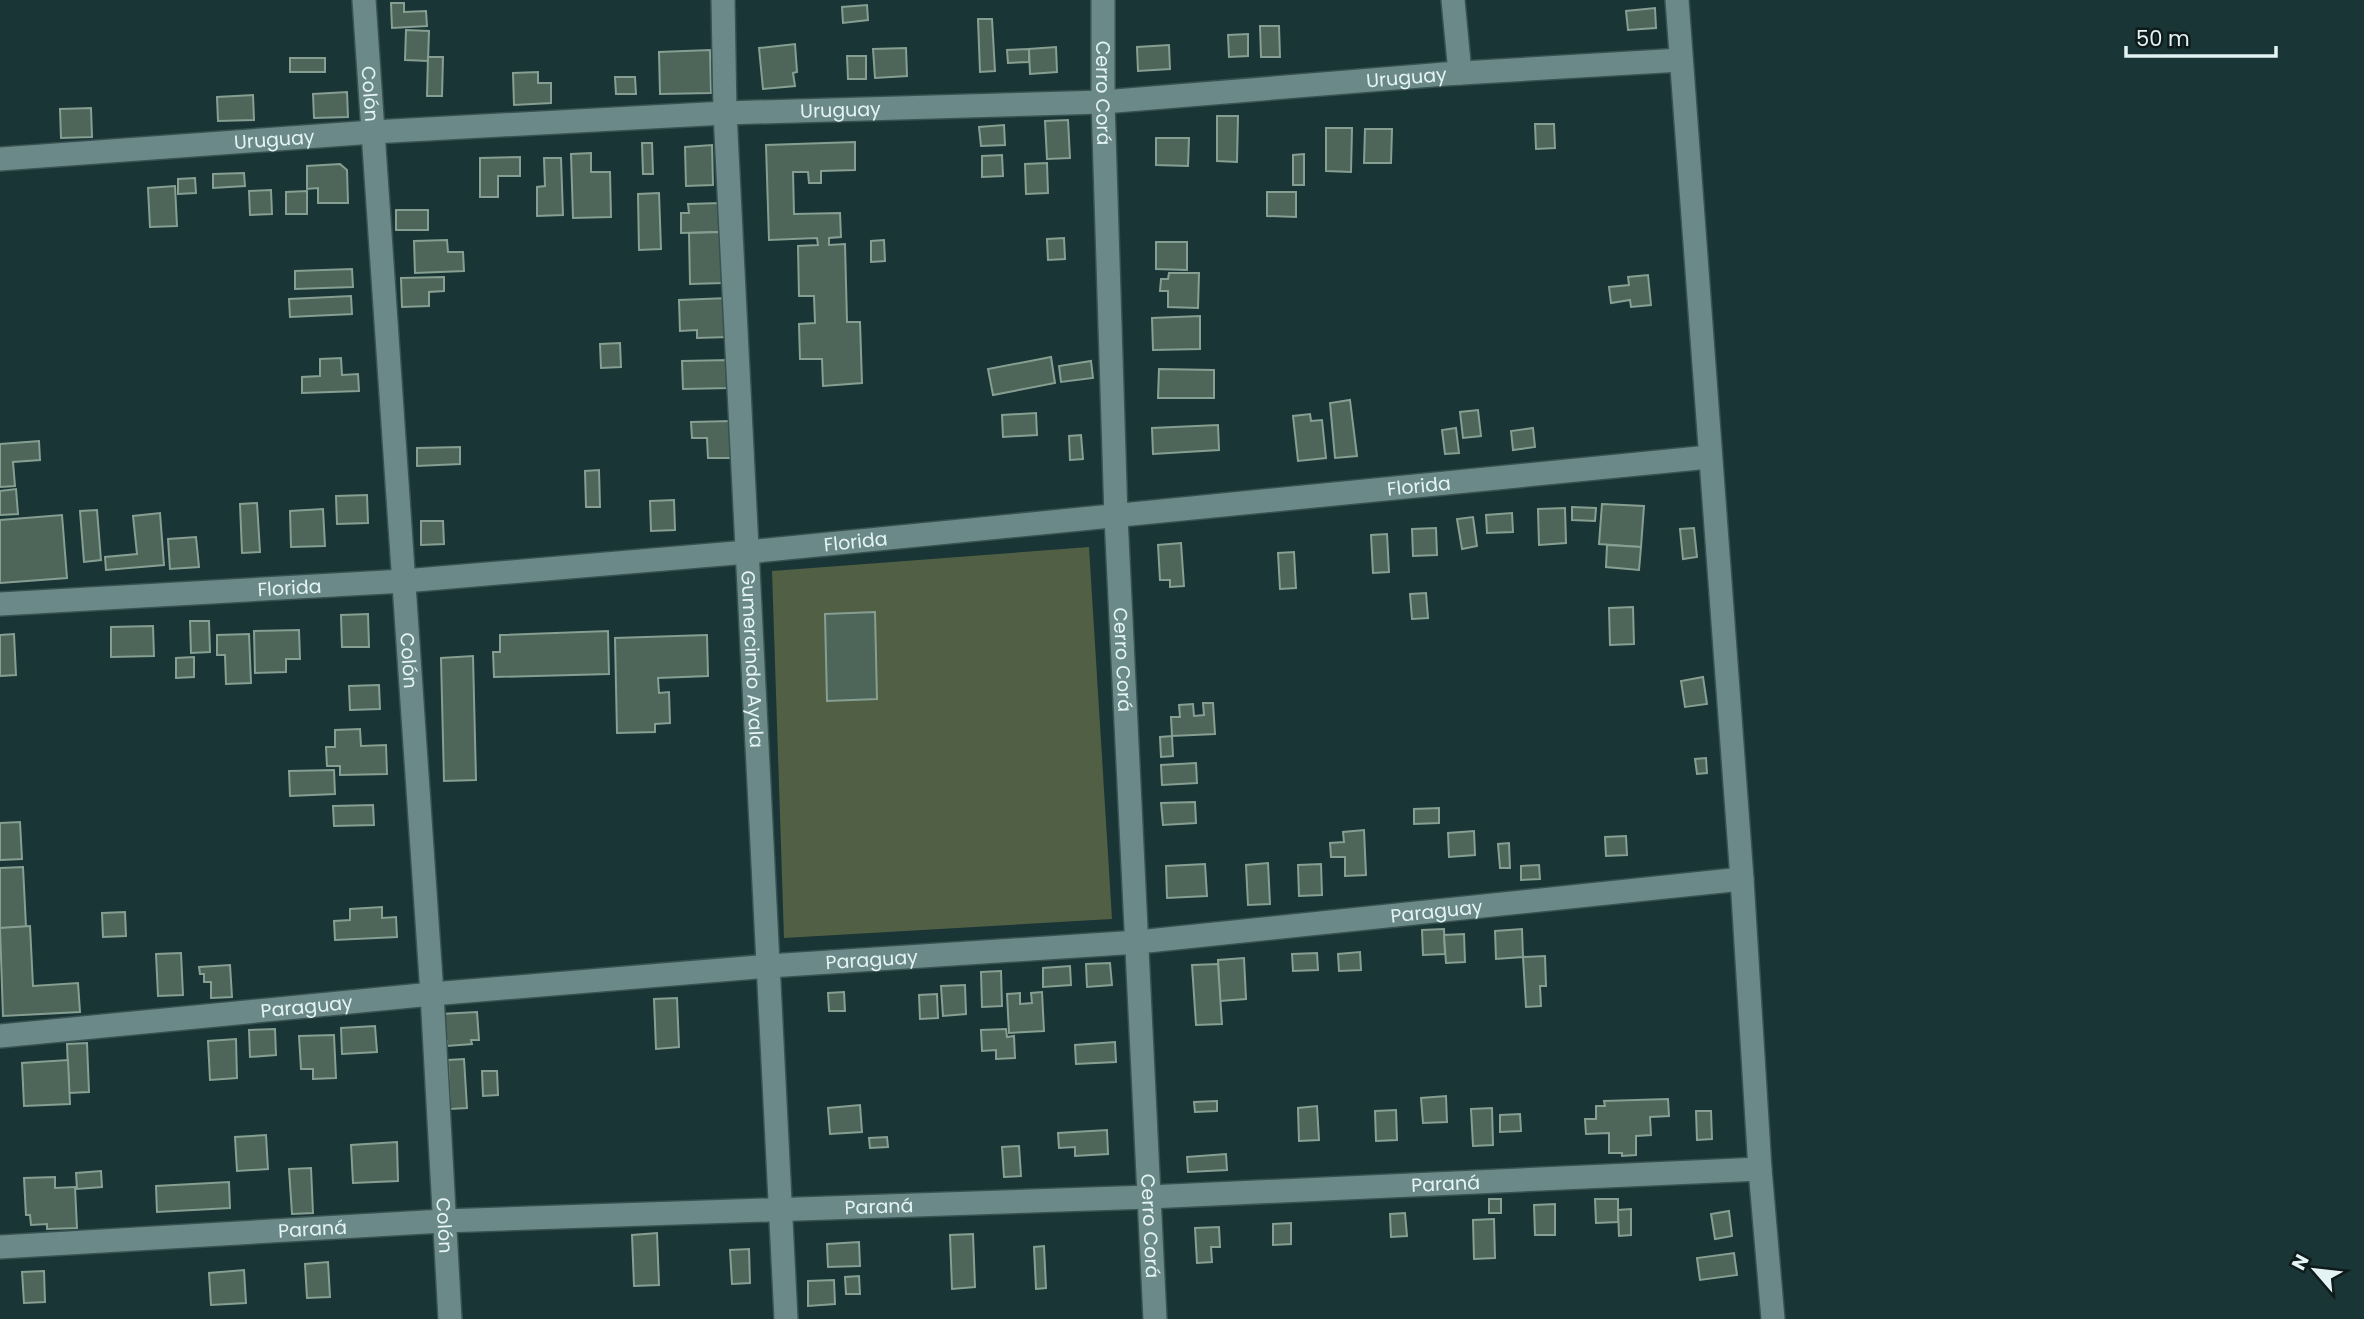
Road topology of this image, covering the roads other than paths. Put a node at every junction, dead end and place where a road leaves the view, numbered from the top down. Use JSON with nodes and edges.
{"nodes":[{"id":1,"x":364,"y":0,"type":"edge"},
{"id":2,"x":723,"y":0,"type":"edge"},
{"id":3,"x":1103,"y":0,"type":"edge"},
{"id":4,"x":1453,"y":0,"type":"edge"},
{"id":5,"x":1676,"y":0,"type":"edge"},
{"id":6,"x":1681,"y":60,"type":"junction"},
{"id":7,"x":1460,"y":73,"type":"junction"},
{"id":8,"x":1103,"y":102,"type":"junction"},
{"id":9,"x":724,"y":113,"type":"junction"},
{"id":10,"x":373,"y":132,"type":"junction"},
{"id":11,"x":0,"y":159,"type":"edge"},
{"id":12,"x":1709,"y":457,"type":"junction"},
{"id":13,"x":1116,"y":517,"type":"junction"},
{"id":14,"x":747,"y":552,"type":"junction"},
{"id":15,"x":404,"y":581,"type":"junction"},
{"id":16,"x":0,"y":604,"type":"edge"},
{"id":17,"x":1742,"y":879,"type":"junction"},
{"id":18,"x":1138,"y":942,"type":"junction"},
{"id":19,"x":769,"y":966,"type":"junction"},
{"id":20,"x":432,"y":994,"type":"junction"},
{"id":21,"x":0,"y":1036,"type":"edge"},
{"id":22,"x":1760,"y":1169,"type":"junction"},
{"id":23,"x":1149,"y":1197,"type":"junction"},
{"id":24,"x":782,"y":1210,"type":"junction"},
{"id":25,"x":443,"y":1221,"type":"junction"},
{"id":26,"x":0,"y":1247,"type":"edge"},
{"id":27,"x":450,"y":1319,"type":"edge"},
{"id":28,"x":786,"y":1319,"type":"edge"},
{"id":29,"x":1155,"y":1319,"type":"edge"},
{"id":30,"x":1773,"y":1319,"type":"edge"}],
"edges":[{"from":1,"to":10,"type":"street","name":"Colón"},
{"from":2,"to":9,"type":"street","name":"Gumercindo Ayala"},
{"from":3,"to":8,"type":"street","name":"Cerro Corá"},
{"from":4,"to":7,"type":"street"},
{"from":5,"to":6,"type":"street"},
{"from":6,"to":7,"type":"street","name":"Uruguay"},
{"from":6,"to":12,"type":"street"},
{"from":7,"to":8,"type":"street","name":"Uruguay"},
{"from":8,"to":9,"type":"street","name":"Uruguay"},
{"from":8,"to":13,"type":"street","name":"Cerro Corá"},
{"from":9,"to":10,"type":"street","name":"Uruguay"},
{"from":9,"to":14,"type":"street","name":"Gumercindo Ayala"},
{"from":10,"to":11,"type":"street","name":"Uruguay"},
{"from":10,"to":15,"type":"street","name":"Colón"},
{"from":12,"to":13,"type":"street","name":"Florida"},
{"from":12,"to":17,"type":"street"},
{"from":13,"to":14,"type":"street","name":"Florida"},
{"from":13,"to":18,"type":"street","name":"Cerro Corá"},
{"from":14,"to":15,"type":"street","name":"Florida"},
{"from":14,"to":19,"type":"street","name":"Gumercindo Ayala"},
{"from":15,"to":16,"type":"street","name":"Florida"},
{"from":15,"to":20,"type":"street","name":"Colón"},
{"from":17,"to":18,"type":"street","name":"Paraguay"},
{"from":17,"to":22,"type":"street"},
{"from":18,"to":19,"type":"street","name":"Paraguay"},
{"from":18,"to":23,"type":"street","name":"Cerro Corá"},
{"from":19,"to":20,"type":"street","name":"Paraguay"},
{"from":19,"to":24,"type":"street","name":"Gumercindo Ayala"},
{"from":20,"to":21,"type":"street","name":"Paraguay"},
{"from":20,"to":25,"type":"street","name":"Colón"},
{"from":22,"to":23,"type":"street","name":"Paraná"},
{"from":22,"to":30,"type":"street"},
{"from":23,"to":24,"type":"street","name":"Paraná"},
{"from":23,"to":29,"type":"street","name":"Cerro Corá"},
{"from":24,"to":25,"type":"street","name":"Paraná"},
{"from":24,"to":28,"type":"street","name":"Gumercindo Ayala"},
{"from":25,"to":26,"type":"street","name":"Paraná"},
{"from":25,"to":27,"type":"street","name":"Colón"}]}
